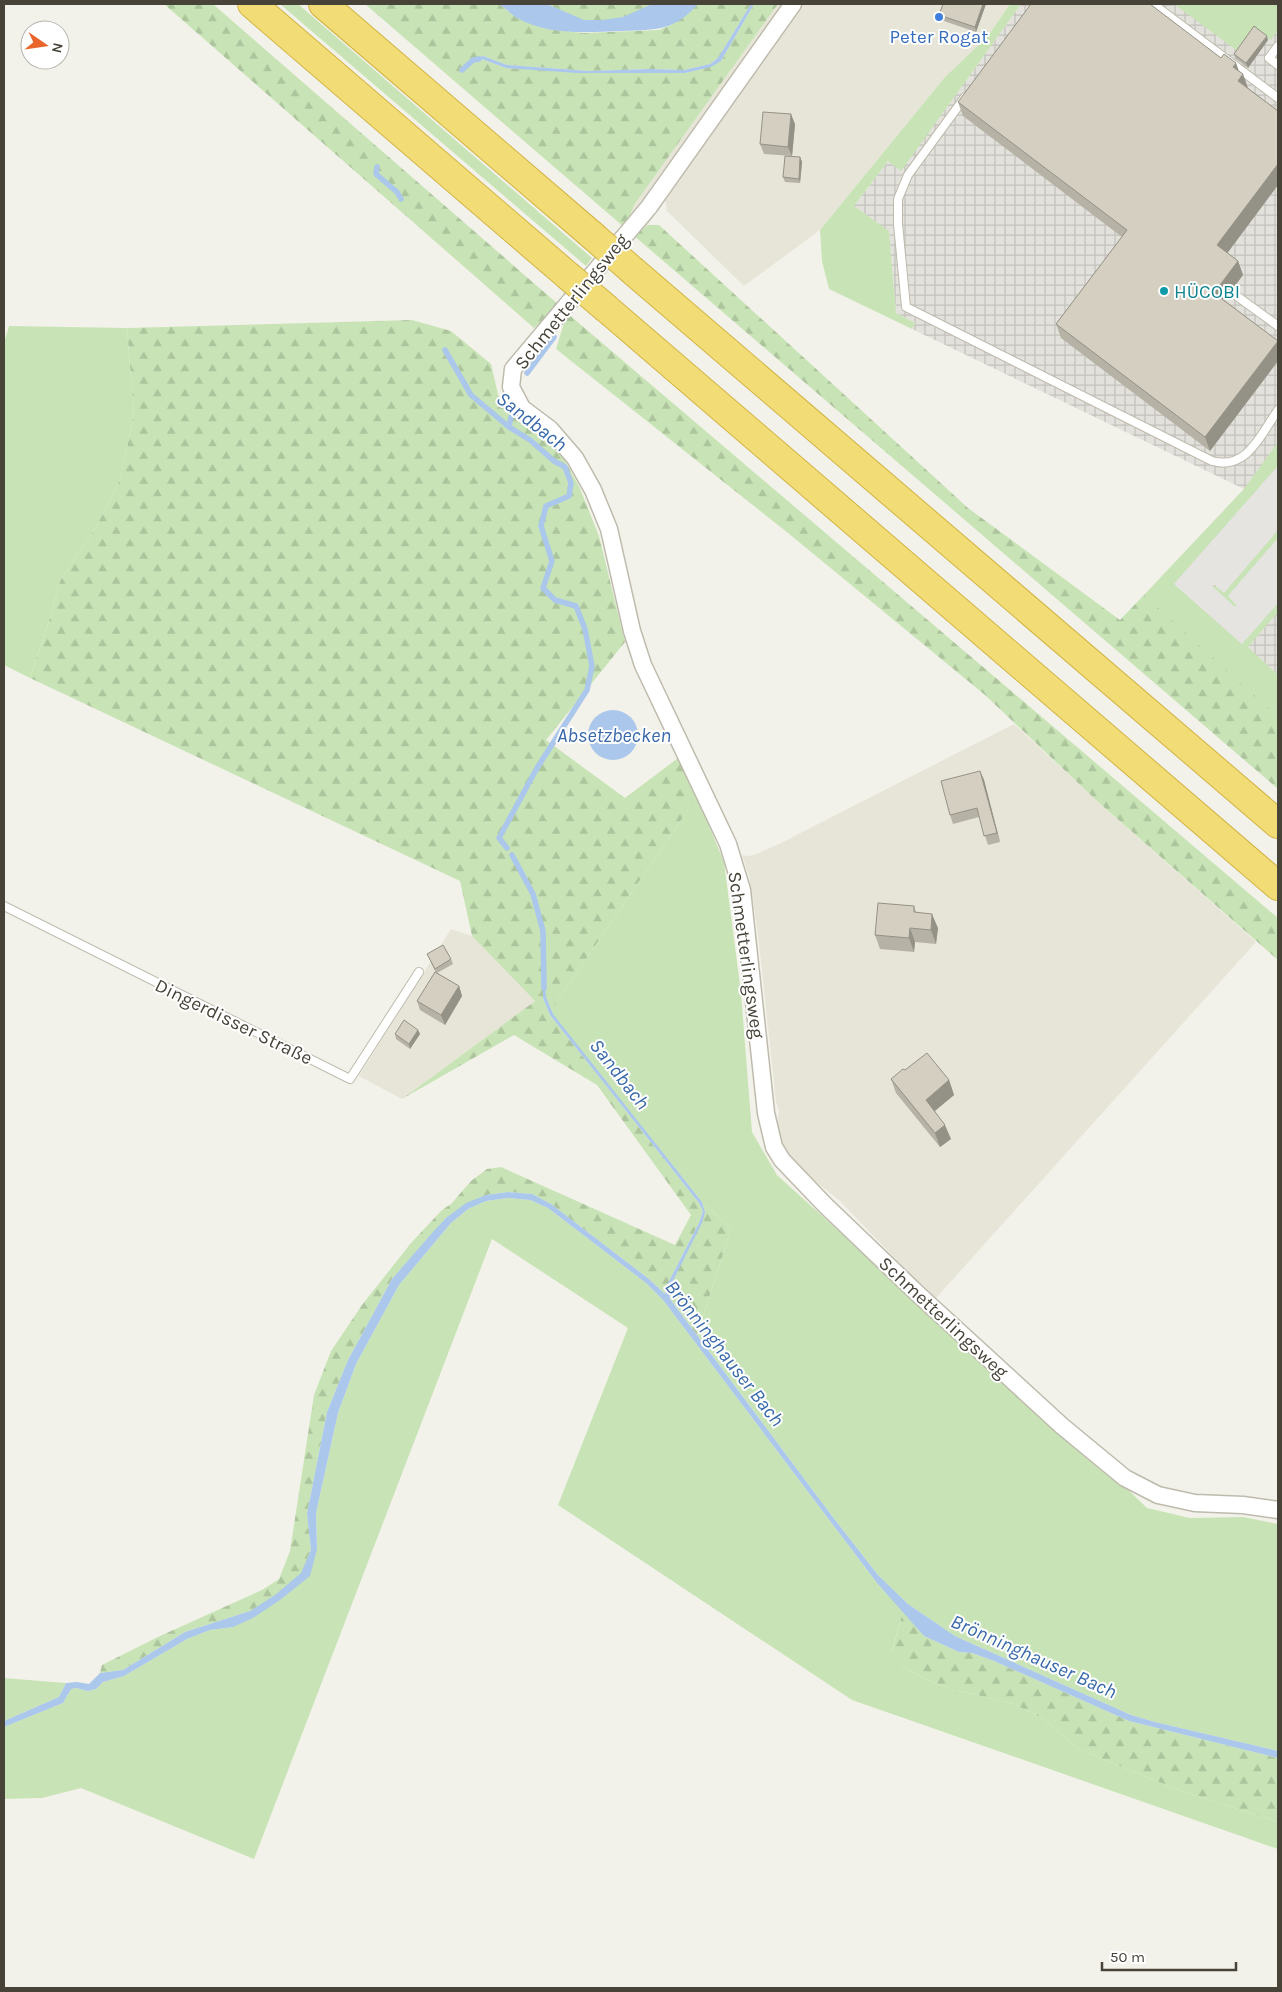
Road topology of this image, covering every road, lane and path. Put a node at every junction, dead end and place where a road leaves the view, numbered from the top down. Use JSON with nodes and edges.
{"nodes":[{"id":1,"x":252,"y":4,"type":"edge"},
{"id":2,"x":323,"y":4,"type":"edge"},
{"id":3,"x":793,"y":4,"type":"edge"},
{"id":4,"x":1153,"y":4,"type":"edge"},
{"id":5,"x":1278,"y":46,"type":"edge"},
{"id":6,"x":1278,"y":65,"type":"edge"},
{"id":7,"x":970,"y":89,"type":"edge"},
{"id":8,"x":1278,"y":98,"type":"edge"},
{"id":9,"x":1238,"y":297,"type":"dead end"},
{"id":10,"x":1278,"y":326,"type":"edge"},
{"id":11,"x":1278,"y":410,"type":"edge"},
{"id":12,"x":1278,"y":824,"type":"edge"},
{"id":13,"x":1278,"y":886,"type":"edge"},
{"id":14,"x":4,"y":906,"type":"edge"},
{"id":15,"x":419,"y":972,"type":"dead end"},
{"id":16,"x":1278,"y":1510,"type":"edge"}],
"edges":[{"from":1,"to":13,"type":"highway","bridge":true},
{"from":2,"to":12,"type":"highway","bridge":true},
{"from":3,"to":16,"type":"street","name":"Schmetterlingsweg"},
{"from":4,"to":8,"type":"lane"},
{"from":5,"to":6,"type":"lane"},
{"from":7,"to":11,"type":"lane"},
{"from":9,"to":10,"type":"lane"},
{"from":14,"to":15,"type":"lane","name":"Dingerdisser Straße"}]}
